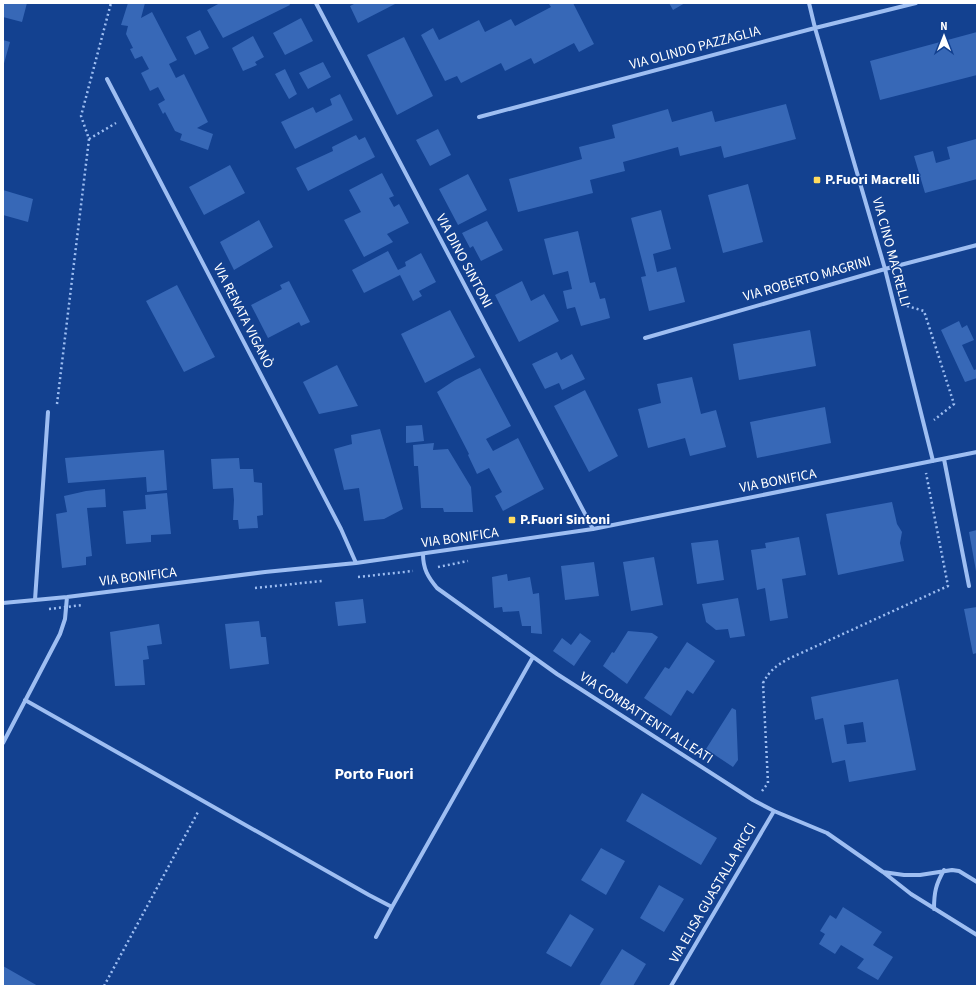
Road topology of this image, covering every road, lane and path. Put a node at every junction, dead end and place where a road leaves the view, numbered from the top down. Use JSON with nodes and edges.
{"nodes":[{"id":1,"x":111,"y":3,"type":"edge"},
{"id":2,"x":316,"y":3,"type":"edge"},
{"id":3,"x":809,"y":3,"type":"edge"},
{"id":4,"x":916,"y":3,"type":"edge"},
{"id":5,"x":815,"y":28,"type":"junction"},
{"id":6,"x":107,"y":79,"type":"dead end"},
{"id":7,"x":127,"y":117,"type":"junction"},
{"id":8,"x":479,"y":117,"type":"dead end"},
{"id":9,"x":88,"y":139,"type":"junction"},
{"id":10,"x":977,"y":245,"type":"edge"},
{"id":11,"x":885,"y":268,"type":"junction"},
{"id":12,"x":894,"y":303,"type":"junction"},
{"id":13,"x":645,"y":338,"type":"dead end"},
{"id":14,"x":48,"y":412,"type":"joint"},
{"id":15,"x":924,"y":427,"type":"junction"},
{"id":16,"x":977,"y":452,"type":"edge"},
{"id":17,"x":944,"y":459,"type":"junction"},
{"id":18,"x":933,"y":461,"type":"junction"},
{"id":19,"x":924,"y":462,"type":"junction"},
{"id":20,"x":594,"y":529,"type":"junction"},
{"id":21,"x":423,"y":554,"type":"junction"},
{"id":22,"x":356,"y":563,"type":"junction"},
{"id":23,"x":969,"y":586,"type":"dead end"},
{"id":24,"x":67,"y":598,"type":"junction"},
{"id":25,"x":35,"y":600,"type":"junction"},
{"id":26,"x":3,"y":603,"type":"edge"},
{"id":27,"x":83,"y":605,"type":"dead end"},
{"id":28,"x":49,"y":609,"type":"dead end"},
{"id":29,"x":533,"y":657,"type":"junction"},
{"id":30,"x":25,"y":700,"type":"junction"},
{"id":31,"x":3,"y":743,"type":"edge"},
{"id":32,"x":753,"y":800,"type":"junction"},
{"id":33,"x":204,"y":801,"type":"junction"},
{"id":34,"x":774,"y":811,"type":"junction"},
{"id":35,"x":944,"y":870,"type":"junction"},
{"id":36,"x":883,"y":872,"type":"junction"},
{"id":37,"x":977,"y":882,"type":"edge"},
{"id":38,"x":392,"y":907,"type":"junction"},
{"id":39,"x":934,"y":908,"type":"junction"},
{"id":40,"x":977,"y":935,"type":"edge"},
{"id":41,"x":376,"y":937,"type":"dead end"},
{"id":42,"x":104,"y":986,"type":"edge"},
{"id":43,"x":671,"y":986,"type":"edge"}],
"edges":[{"from":1,"to":9,"type":"path"},
{"from":2,"to":20,"type":"street","name":"VIA DINO SINTONI"},
{"from":3,"to":5,"type":"street","name":"VIA CINO MACRELLI"},
{"from":4,"to":5,"type":"street","name":"VIA OLINDO PAZZAGLIA"},
{"from":5,"to":8,"type":"street","name":"VIA OLINDO PAZZAGLIA"},
{"from":5,"to":11,"type":"street","name":"VIA CINO MACRELLI"},
{"from":6,"to":7,"type":"street","name":"VIA RENATA VIGANÒ"},
{"from":7,"to":9,"type":"path"},
{"from":7,"to":22,"type":"street","name":"VIA RENATA VIGANÒ"},
{"from":9,"to":14,"type":"path"},
{"from":10,"to":11,"type":"street","name":"VIA ROBERTO MAGRINI"},
{"from":11,"to":12,"type":"street","name":"VIA CINO MACRELLI"},
{"from":11,"to":13,"type":"street","name":"VIA ROBERTO MAGRINI"},
{"from":12,"to":15,"type":"street","name":"VIA CINO MACRELLI"},
{"from":12,"to":15,"type":"path"},
{"from":14,"to":25,"type":"street"},
{"from":15,"to":18,"type":"street","name":"VIA CINO MACRELLI"},
{"from":16,"to":17,"type":"street","name":"VIA BONIFICA"},
{"from":17,"to":18,"type":"street","name":"VIA BONIFICA"},
{"from":17,"to":23,"type":"street"},
{"from":18,"to":19,"type":"street","name":"VIA BONIFICA"},
{"from":19,"to":20,"type":"street","name":"VIA BONIFICA"},
{"from":19,"to":32,"type":"path"},
{"from":20,"to":21,"type":"street","name":"VIA BONIFICA"},
{"from":21,"to":22,"type":"street","name":"VIA BONIFICA"},
{"from":21,"to":29,"type":"street","name":"VIA COMBATTENTI ALLEATI"},
{"from":22,"to":24,"type":"street","name":"VIA BONIFICA"},
{"from":24,"to":25,"type":"street","name":"VIA BONIFICA"},
{"from":24,"to":30,"type":"street"},
{"from":25,"to":26,"type":"street","name":"VIA BONIFICA"},
{"from":27,"to":28,"type":"path","bridge":true},
{"from":29,"to":32,"type":"street","name":"VIA COMBATTENTI ALLEATI"},
{"from":29,"to":38,"type":"street"},
{"from":30,"to":31,"type":"street"},
{"from":30,"to":33,"type":"street"},
{"from":32,"to":34,"type":"street","name":"VIA COMBATTENTI ALLEATI"},
{"from":33,"to":38,"type":"street"},
{"from":33,"to":42,"type":"path"},
{"from":34,"to":36,"type":"street","name":"VIA COMBATTENTI ALLEATI"},
{"from":34,"to":43,"type":"street","name":"VIA ELISA GUASTALLA RICCI"},
{"from":35,"to":36,"type":"street","name":"VIA COMBATTENTI ALLEATI"},
{"from":35,"to":37,"type":"street","name":"VIA COMBATTENTI ALLEATI"},
{"from":35,"to":39,"type":"street"},
{"from":36,"to":39,"type":"street","name":"VIA COMBATTENTI ALLEATI"},
{"from":38,"to":41,"type":"street"},
{"from":39,"to":40,"type":"street","name":"VIA COMBATTENTI ALLEATI"}]}
